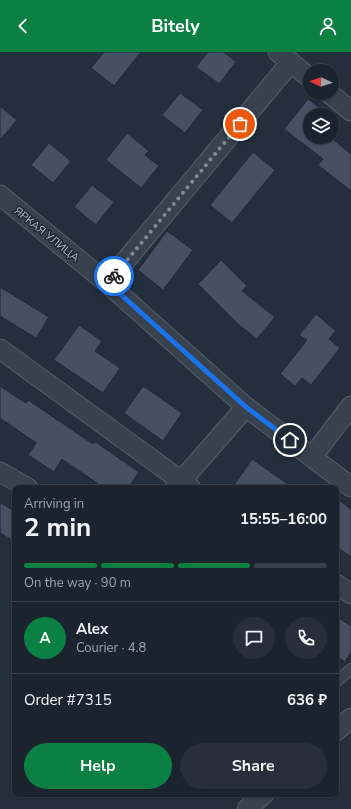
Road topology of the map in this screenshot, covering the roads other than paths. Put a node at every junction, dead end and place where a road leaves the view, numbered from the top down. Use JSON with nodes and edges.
{"nodes":[{"id":1,"x":285,"y":57,"type":"edge"},
{"id":2,"x":303,"y":72,"type":"edge"},
{"id":3,"x":339,"y":99,"type":"edge"},
{"id":4,"x":349,"y":105,"type":"edge"},
{"id":5,"x":0,"y":196,"type":"edge"},
{"id":6,"x":108,"y":283,"type":"junction"},
{"id":7,"x":0,"y":349,"type":"edge"},
{"id":8,"x":351,"y":406,"type":"edge"},
{"id":9,"x":246,"y":407,"type":"junction"},
{"id":10,"x":312,"y":457,"type":"junction"},
{"id":11,"x":0,"y":472,"type":"edge"},
{"id":12,"x":23,"y":485,"type":"edge"},
{"id":13,"x":181,"y":485,"type":"edge"},
{"id":14,"x":183,"y":485,"type":"edge"},
{"id":15,"x":351,"y":487,"type":"edge"},
{"id":16,"x":339,"y":586,"type":"edge"},
{"id":17,"x":351,"y":594,"type":"edge"},
{"id":18,"x":351,"y":669,"type":"edge"},
{"id":19,"x":339,"y":679,"type":"edge"},
{"id":20,"x":351,"y":718,"type":"edge"},
{"id":21,"x":339,"y":728,"type":"edge"},
{"id":22,"x":261,"y":797,"type":"edge"},
{"id":23,"x":248,"y":809,"type":"edge"}],
"edges":[{"from":1,"to":2,"type":"street"},
{"from":1,"to":6,"type":"street"},
{"from":3,"to":4,"type":"street"},
{"from":5,"to":6,"type":"street","name":"ЯРКАЯ УЛИЦА"},
{"from":6,"to":9,"type":"street","name":"ЯРКАЯ УЛИЦА"},
{"from":7,"to":13,"type":"street"},
{"from":8,"to":10,"type":"street"},
{"from":9,"to":10,"type":"street","name":"ЯРКАЯ УЛИЦА"},
{"from":9,"to":14,"type":"street"},
{"from":10,"to":15,"type":"street","name":"ЯРКАЯ УЛИЦА"},
{"from":11,"to":12,"type":"street"},
{"from":16,"to":17,"type":"street"},
{"from":18,"to":19,"type":"lane"},
{"from":20,"to":21,"type":"street"},
{"from":22,"to":23,"type":"street"}]}
